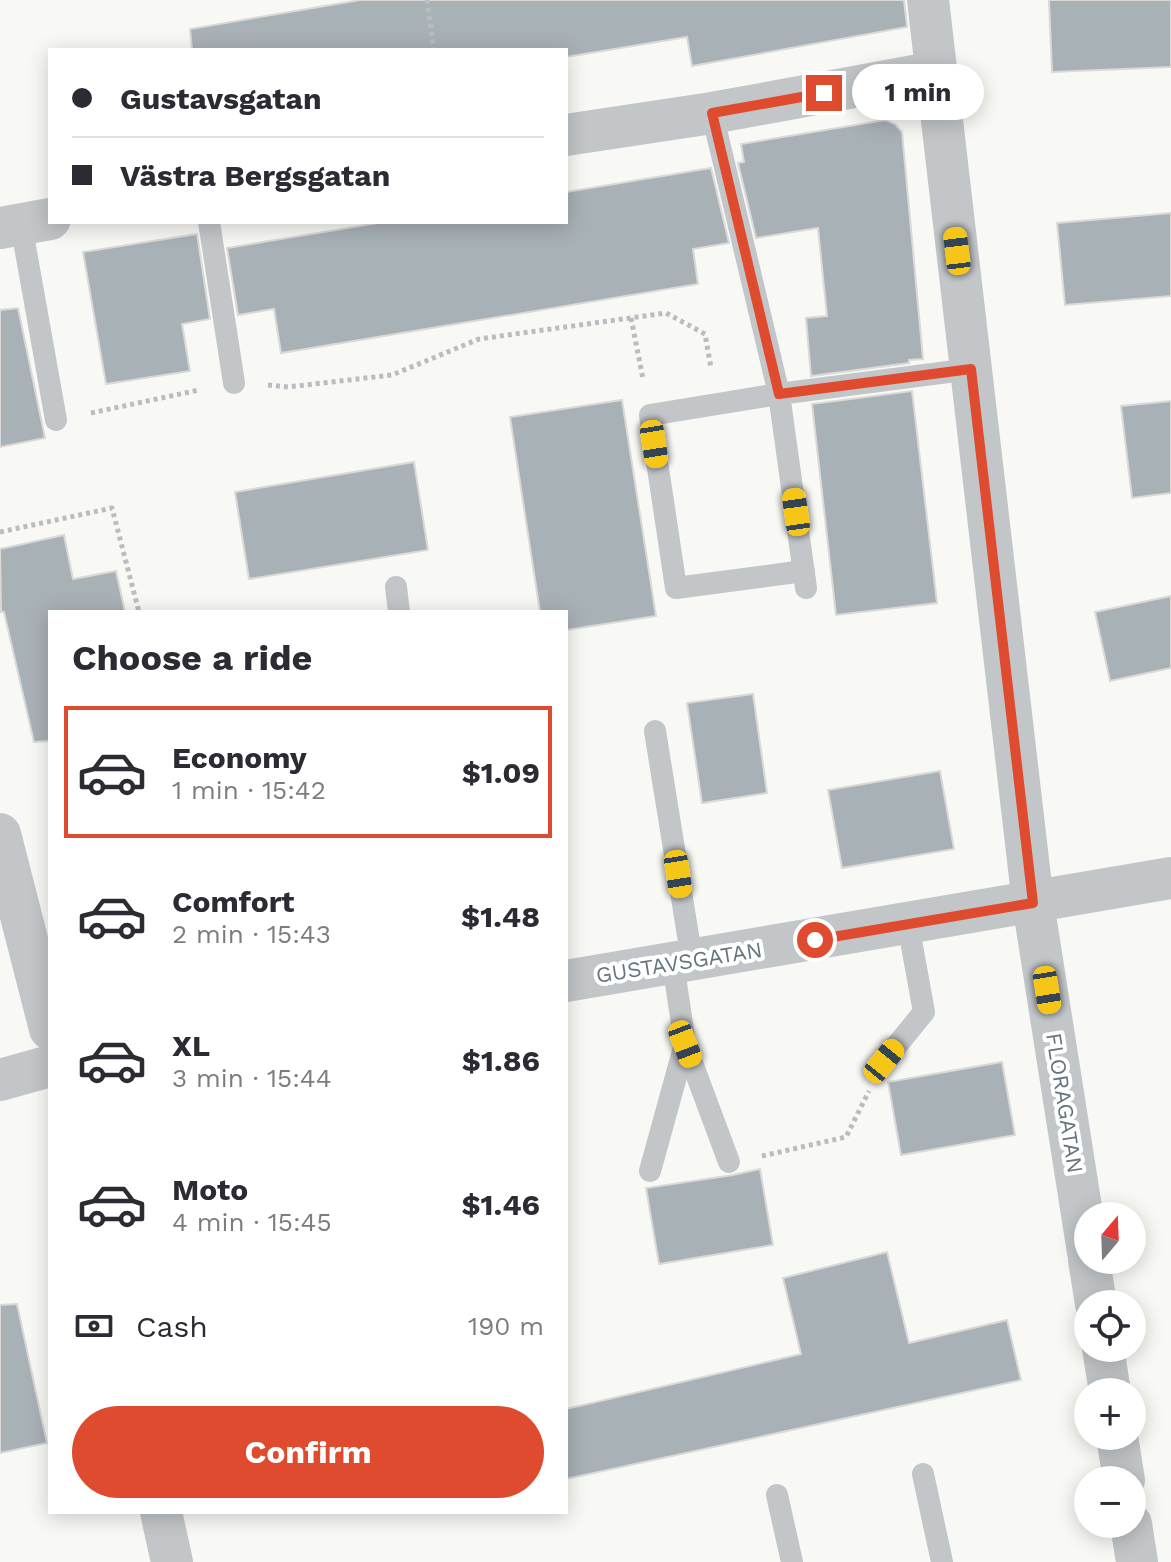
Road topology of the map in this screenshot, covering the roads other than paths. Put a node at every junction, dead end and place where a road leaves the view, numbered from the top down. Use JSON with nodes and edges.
{"nodes":[{"id":1,"x":928,"y":0,"type":"edge"},
{"id":2,"x":936,"y":72,"type":"junction"},
{"id":3,"x":712,"y":113,"type":"junction"},
{"id":4,"x":568,"y":135,"type":"edge"},
{"id":5,"x":24,"y":224,"type":"edge"},
{"id":6,"x":209,"y":224,"type":"edge"},
{"id":7,"x":971,"y":369,"type":"junction"},
{"id":8,"x":234,"y":383,"type":"road end"},
{"id":9,"x":779,"y":394,"type":"junction"},
{"id":10,"x":56,"y":420,"type":"road end"},
{"id":11,"x":396,"y":587,"type":"dead end"},
{"id":12,"x":399,"y":610,"type":"edge"},
{"id":13,"x":655,"y":731,"type":"dead end"},
{"id":14,"x":0,"y":834,"type":"edge"},
{"id":15,"x":1171,"y":878,"type":"edge"},
{"id":16,"x":1033,"y":903,"type":"junction"},
{"id":17,"x":908,"y":924,"type":"junction"},
{"id":18,"x":682,"y":961,"type":"junction"},
{"id":19,"x":568,"y":981,"type":"edge"},
{"id":20,"x":48,"y":1021,"type":"edge"},
{"id":21,"x":685,"y":1044,"type":"junction"},
{"id":22,"x":884,"y":1061,"type":"road end"},
{"id":23,"x":48,"y":1067,"type":"edge"},
{"id":24,"x":0,"y":1080,"type":"edge"},
{"id":25,"x":729,"y":1162,"type":"road end"},
{"id":26,"x":650,"y":1171,"type":"dead end"},
{"id":27,"x":1080,"y":1202,"type":"edge"},
{"id":28,"x":923,"y":1474,"type":"dead end"},
{"id":29,"x":777,"y":1495,"type":"dead end"},
{"id":30,"x":161,"y":1514,"type":"edge"},
{"id":31,"x":1133,"y":1538,"type":"edge"},
{"id":32,"x":172,"y":1562,"type":"edge"},
{"id":33,"x":792,"y":1562,"type":"edge"},
{"id":34,"x":942,"y":1562,"type":"edge"},
{"id":35,"x":1137,"y":1562,"type":"edge"}],
"edges":[{"from":1,"to":2,"type":"street","name":"FLORAGATAN"},
{"from":2,"to":3,"type":"street"},
{"from":2,"to":7,"type":"street","name":"FLORAGATAN"},
{"from":3,"to":4,"type":"street"},
{"from":3,"to":9,"type":"lane"},
{"from":5,"to":10,"type":"lane"},
{"from":6,"to":8,"type":"lane"},
{"from":7,"to":9,"type":"lane"},
{"from":7,"to":16,"type":"street","name":"FLORAGATAN"},
{"from":9,"to":9,"type":"lane"},
{"from":11,"to":12,"type":"lane"},
{"from":13,"to":18,"type":"lane"},
{"from":14,"to":20,"type":"street"},
{"from":15,"to":16,"type":"street","name":"GUSTAVSGATAN"},
{"from":16,"to":17,"type":"street","name":"GUSTAVSGATAN"},
{"from":16,"to":27,"type":"street","name":"FLORAGATAN"},
{"from":17,"to":18,"type":"street","name":"GUSTAVSGATAN"},
{"from":17,"to":22,"type":"lane"},
{"from":18,"to":19,"type":"street","name":"GUSTAVSGATAN"},
{"from":18,"to":21,"type":"lane"},
{"from":21,"to":25,"type":"lane"},
{"from":21,"to":26,"type":"lane"},
{"from":23,"to":24,"type":"street"},
{"from":28,"to":34,"type":"lane"},
{"from":29,"to":33,"type":"lane"},
{"from":30,"to":32,"type":"street"},
{"from":31,"to":35,"type":"street"}]}
